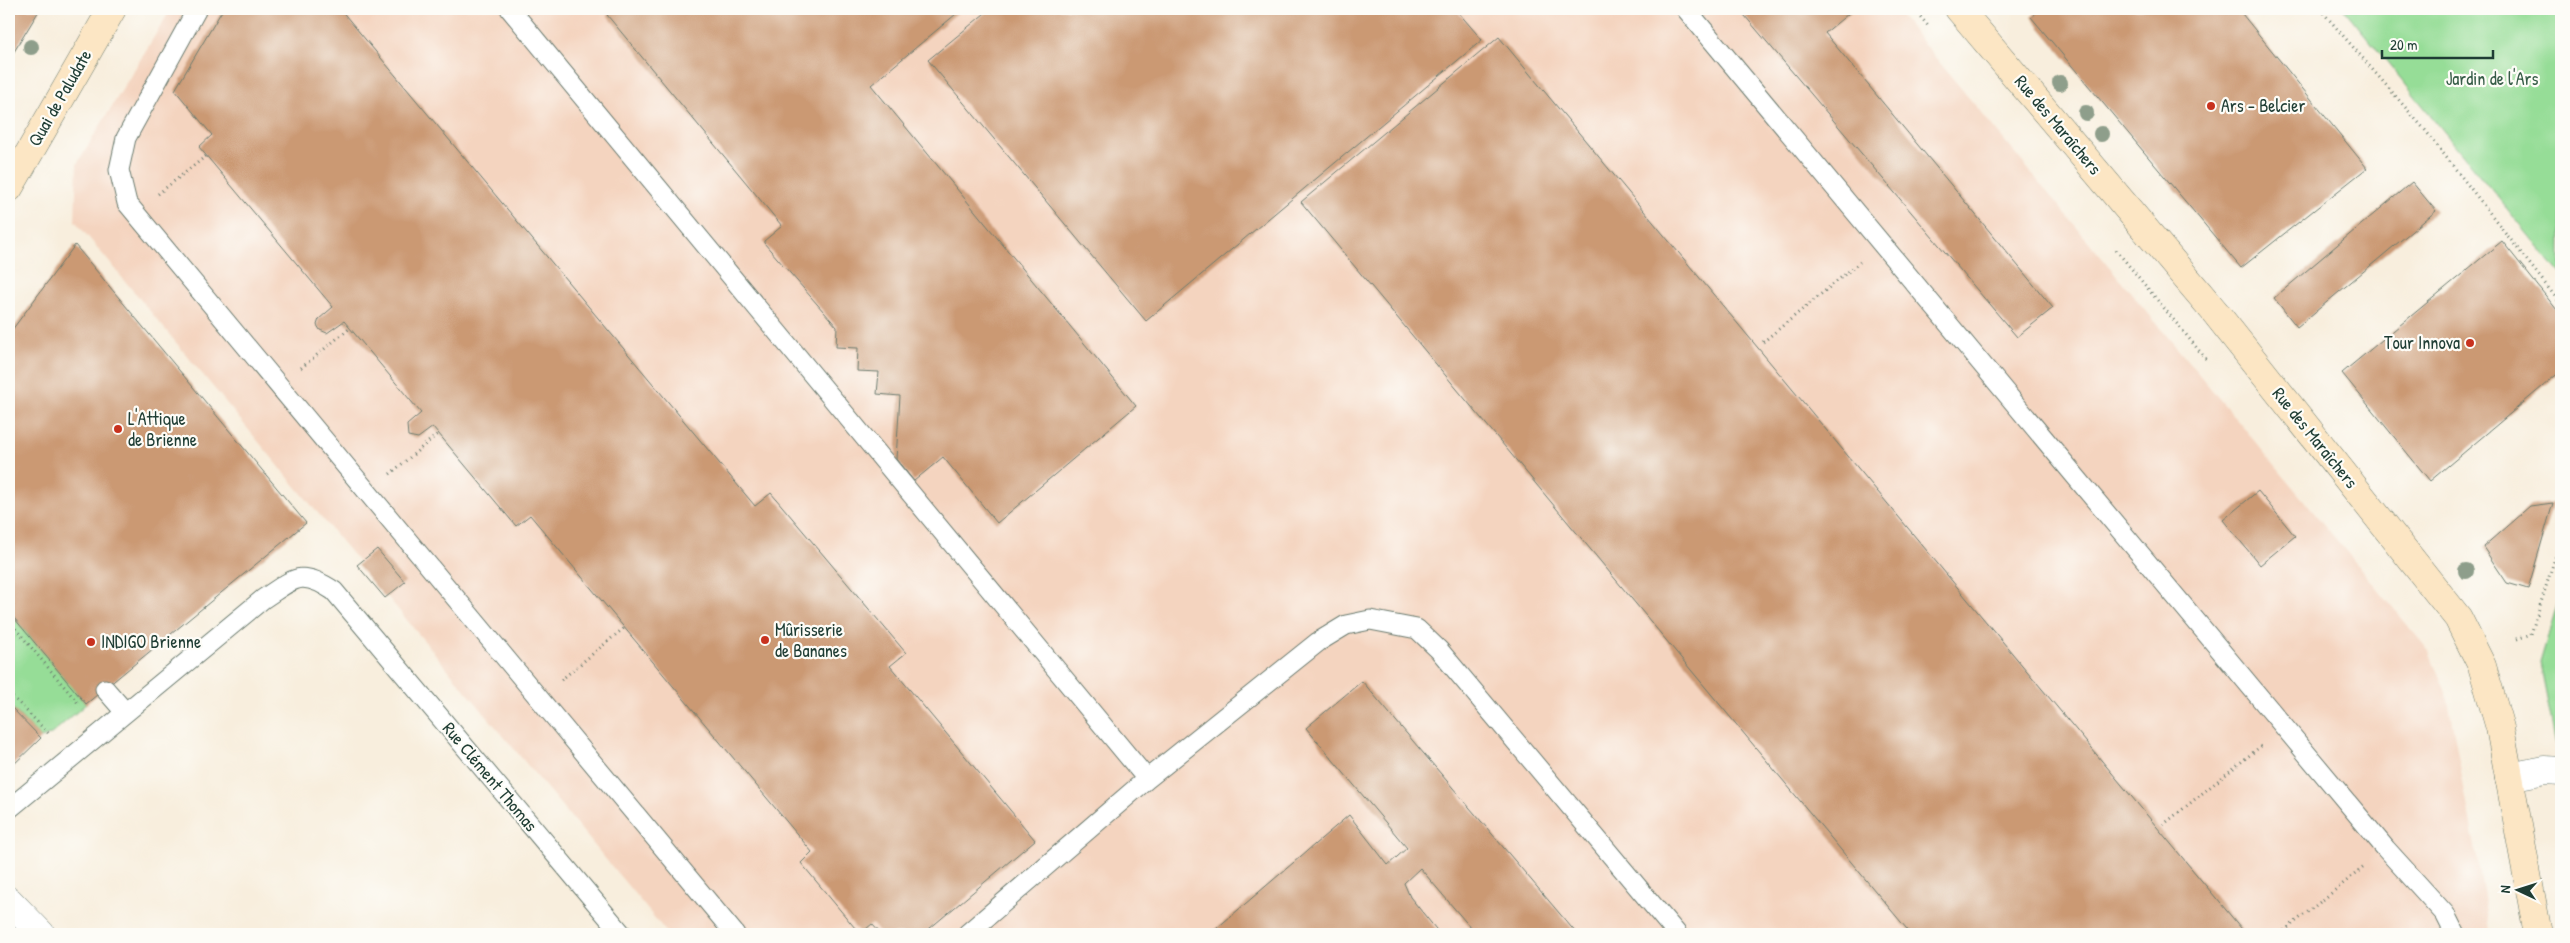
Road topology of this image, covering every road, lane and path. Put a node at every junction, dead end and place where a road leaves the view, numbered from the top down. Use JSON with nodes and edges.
{"nodes":[{"id":1,"x":112,"y":9,"type":"edge"},
{"id":2,"x":197,"y":9,"type":"edge"},
{"id":3,"x":510,"y":9,"type":"edge"},
{"id":4,"x":1686,"y":9,"type":"edge"},
{"id":5,"x":1914,"y":9,"type":"edge"},
{"id":6,"x":1959,"y":9,"type":"edge"},
{"id":7,"x":2320,"y":9,"type":"edge"},
{"id":8,"x":1933,"y":32,"type":"dead end"},
{"id":9,"x":9,"y":188,"type":"edge"},
{"id":10,"x":1882,"y":244,"type":"junction"},
{"id":11,"x":2110,"y":244,"type":"dead end"},
{"id":12,"x":2561,"y":304,"type":"edge"},
{"id":13,"x":350,"y":328,"type":"dead end"},
{"id":14,"x":1763,"y":342,"type":"dead end"},
{"id":15,"x":2212,"y":365,"type":"dead end"},
{"id":16,"x":279,"y":386,"type":"junction"},
{"id":17,"x":439,"y":433,"type":"dead end"},
{"id":18,"x":367,"y":493,"type":"junction"},
{"id":19,"x":2561,"y":539,"type":"edge"},
{"id":20,"x":9,"y":622,"type":"edge"},
{"id":21,"x":624,"y":628,"type":"dead end"},
{"id":22,"x":2517,"y":639,"type":"dead end"},
{"id":23,"x":105,"y":689,"type":"dead end"},
{"id":24,"x":9,"y":693,"type":"edge"},
{"id":25,"x":539,"y":699,"type":"junction"},
{"id":26,"x":82,"y":708,"type":"dead end"},
{"id":27,"x":125,"y":712,"type":"junction"},
{"id":28,"x":2285,"y":727,"type":"junction"},
{"id":29,"x":50,"y":735,"type":"dead end"},
{"id":30,"x":2561,"y":771,"type":"edge"},
{"id":31,"x":2509,"y":777,"type":"junction"},
{"id":32,"x":1147,"y":779,"type":"junction"},
{"id":33,"x":9,"y":808,"type":"edge"},
{"id":34,"x":2163,"y":825,"type":"dead end"},
{"id":35,"x":2386,"y":849,"type":"junction"},
{"id":36,"x":9,"y":901,"type":"edge"},
{"id":37,"x":42,"y":934,"type":"edge"},
{"id":38,"x":622,"y":934,"type":"edge"},
{"id":39,"x":735,"y":934,"type":"edge"},
{"id":40,"x":967,"y":934,"type":"edge"},
{"id":41,"x":1678,"y":934,"type":"edge"},
{"id":42,"x":2280,"y":934,"type":"edge"},
{"id":43,"x":2455,"y":934,"type":"edge"},
{"id":44,"x":2538,"y":934,"type":"edge"}],
"edges":[{"from":1,"to":9,"type":"main road","name":"Quai de Paludate"},
{"from":2,"to":16,"type":"lane"},
{"from":3,"to":32,"type":"lane"},
{"from":4,"to":10,"type":"lane"},
{"from":5,"to":8,"type":"path"},
{"from":6,"to":31,"type":"main road","name":"Rue des Maraîchers"},
{"from":7,"to":12,"type":"path"},
{"from":10,"to":14,"type":"path"},
{"from":10,"to":28,"type":"lane"},
{"from":11,"to":15,"type":"path"},
{"from":13,"to":16,"type":"path"},
{"from":16,"to":18,"type":"lane"},
{"from":17,"to":18,"type":"path"},
{"from":18,"to":25,"type":"lane"},
{"from":19,"to":22,"type":"path"},
{"from":20,"to":26,"type":"path"},
{"from":21,"to":25,"type":"path"},
{"from":23,"to":27,"type":"lane"},
{"from":24,"to":29,"type":"path"},
{"from":25,"to":39,"type":"lane"},
{"from":27,"to":33,"type":"lane","name":"Rue Clément Thomas"},
{"from":27,"to":38,"type":"lane","name":"Rue Clément Thomas"},
{"from":28,"to":34,"type":"path"},
{"from":28,"to":35,"type":"lane"},
{"from":30,"to":31,"type":"street"},
{"from":31,"to":44,"type":"main road","name":"Rue des Maraîchers"},
{"from":32,"to":40,"type":"lane"},
{"from":32,"to":41,"type":"lane"},
{"from":35,"to":42,"type":"path"},
{"from":35,"to":43,"type":"lane"},
{"from":36,"to":37,"type":"street"}]}
